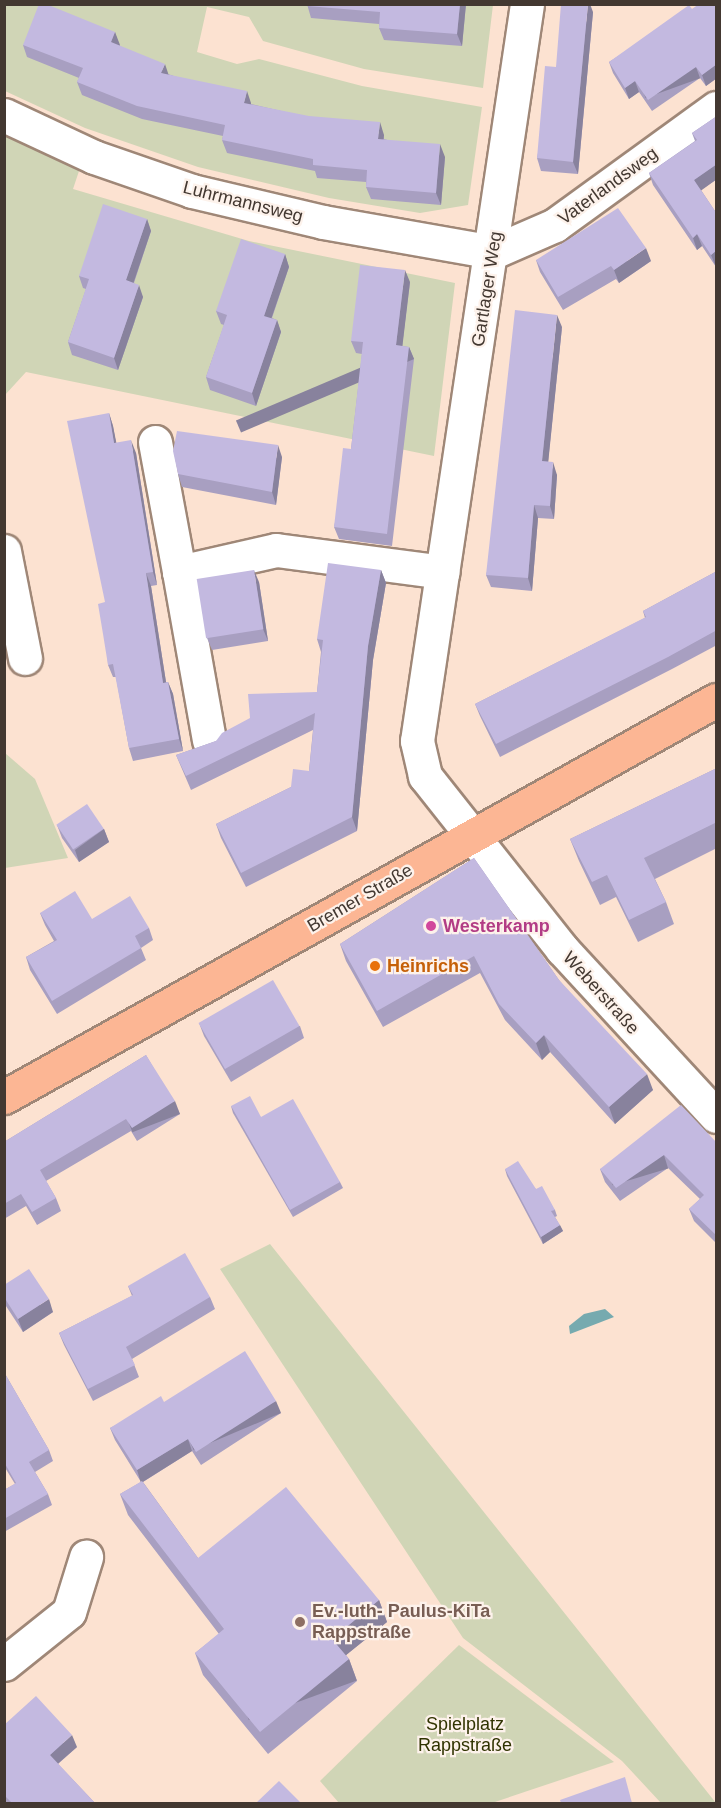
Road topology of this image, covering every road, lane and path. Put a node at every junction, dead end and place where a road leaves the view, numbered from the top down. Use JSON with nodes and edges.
{"nodes":[{"id":1,"x":527,"y":4,"type":"edge"},
{"id":2,"x":717,"y":108,"type":"edge"},
{"id":3,"x":4,"y":115,"type":"edge"},
{"id":4,"x":493,"y":252,"type":"junction"},
{"id":5,"x":154,"y":442,"type":"dead end"},
{"id":6,"x":4,"y":551,"type":"edge"},
{"id":7,"x":179,"y":572,"type":"junction"},
{"id":8,"x":442,"y":572,"type":"junction"},
{"id":9,"x":25,"y":658,"type":"dead end"},
{"id":10,"x":717,"y":700,"type":"edge"},
{"id":11,"x":209,"y":740,"type":"dead end"},
{"id":12,"x":471,"y":834,"type":"junction"},
{"id":13,"x":4,"y":1097,"type":"edge"},
{"id":14,"x":717,"y":1116,"type":"edge"},
{"id":15,"x":86,"y":1557,"type":"dead end"},
{"id":16,"x":4,"y":1664,"type":"edge"}],
"edges":[{"from":1,"to":4,"type":"street","name":"Gartlager Weg"},
{"from":2,"to":4,"type":"street","name":"Vaterlandsweg"},
{"from":3,"to":4,"type":"street","name":"Luhrmannsweg"},
{"from":4,"to":8,"type":"street","name":"Gartlager Weg"},
{"from":5,"to":7,"type":"street"},
{"from":6,"to":9,"type":"street"},
{"from":7,"to":8,"type":"street"},
{"from":7,"to":11,"type":"street"},
{"from":8,"to":12,"type":"street","name":"Gartlager Weg"},
{"from":10,"to":12,"type":"main road","name":"Bremer Straße"},
{"from":12,"to":13,"type":"main road","name":"Bremer Straße"},
{"from":12,"to":14,"type":"street","name":"Weberstraße"},
{"from":15,"to":16,"type":"street"}]}
